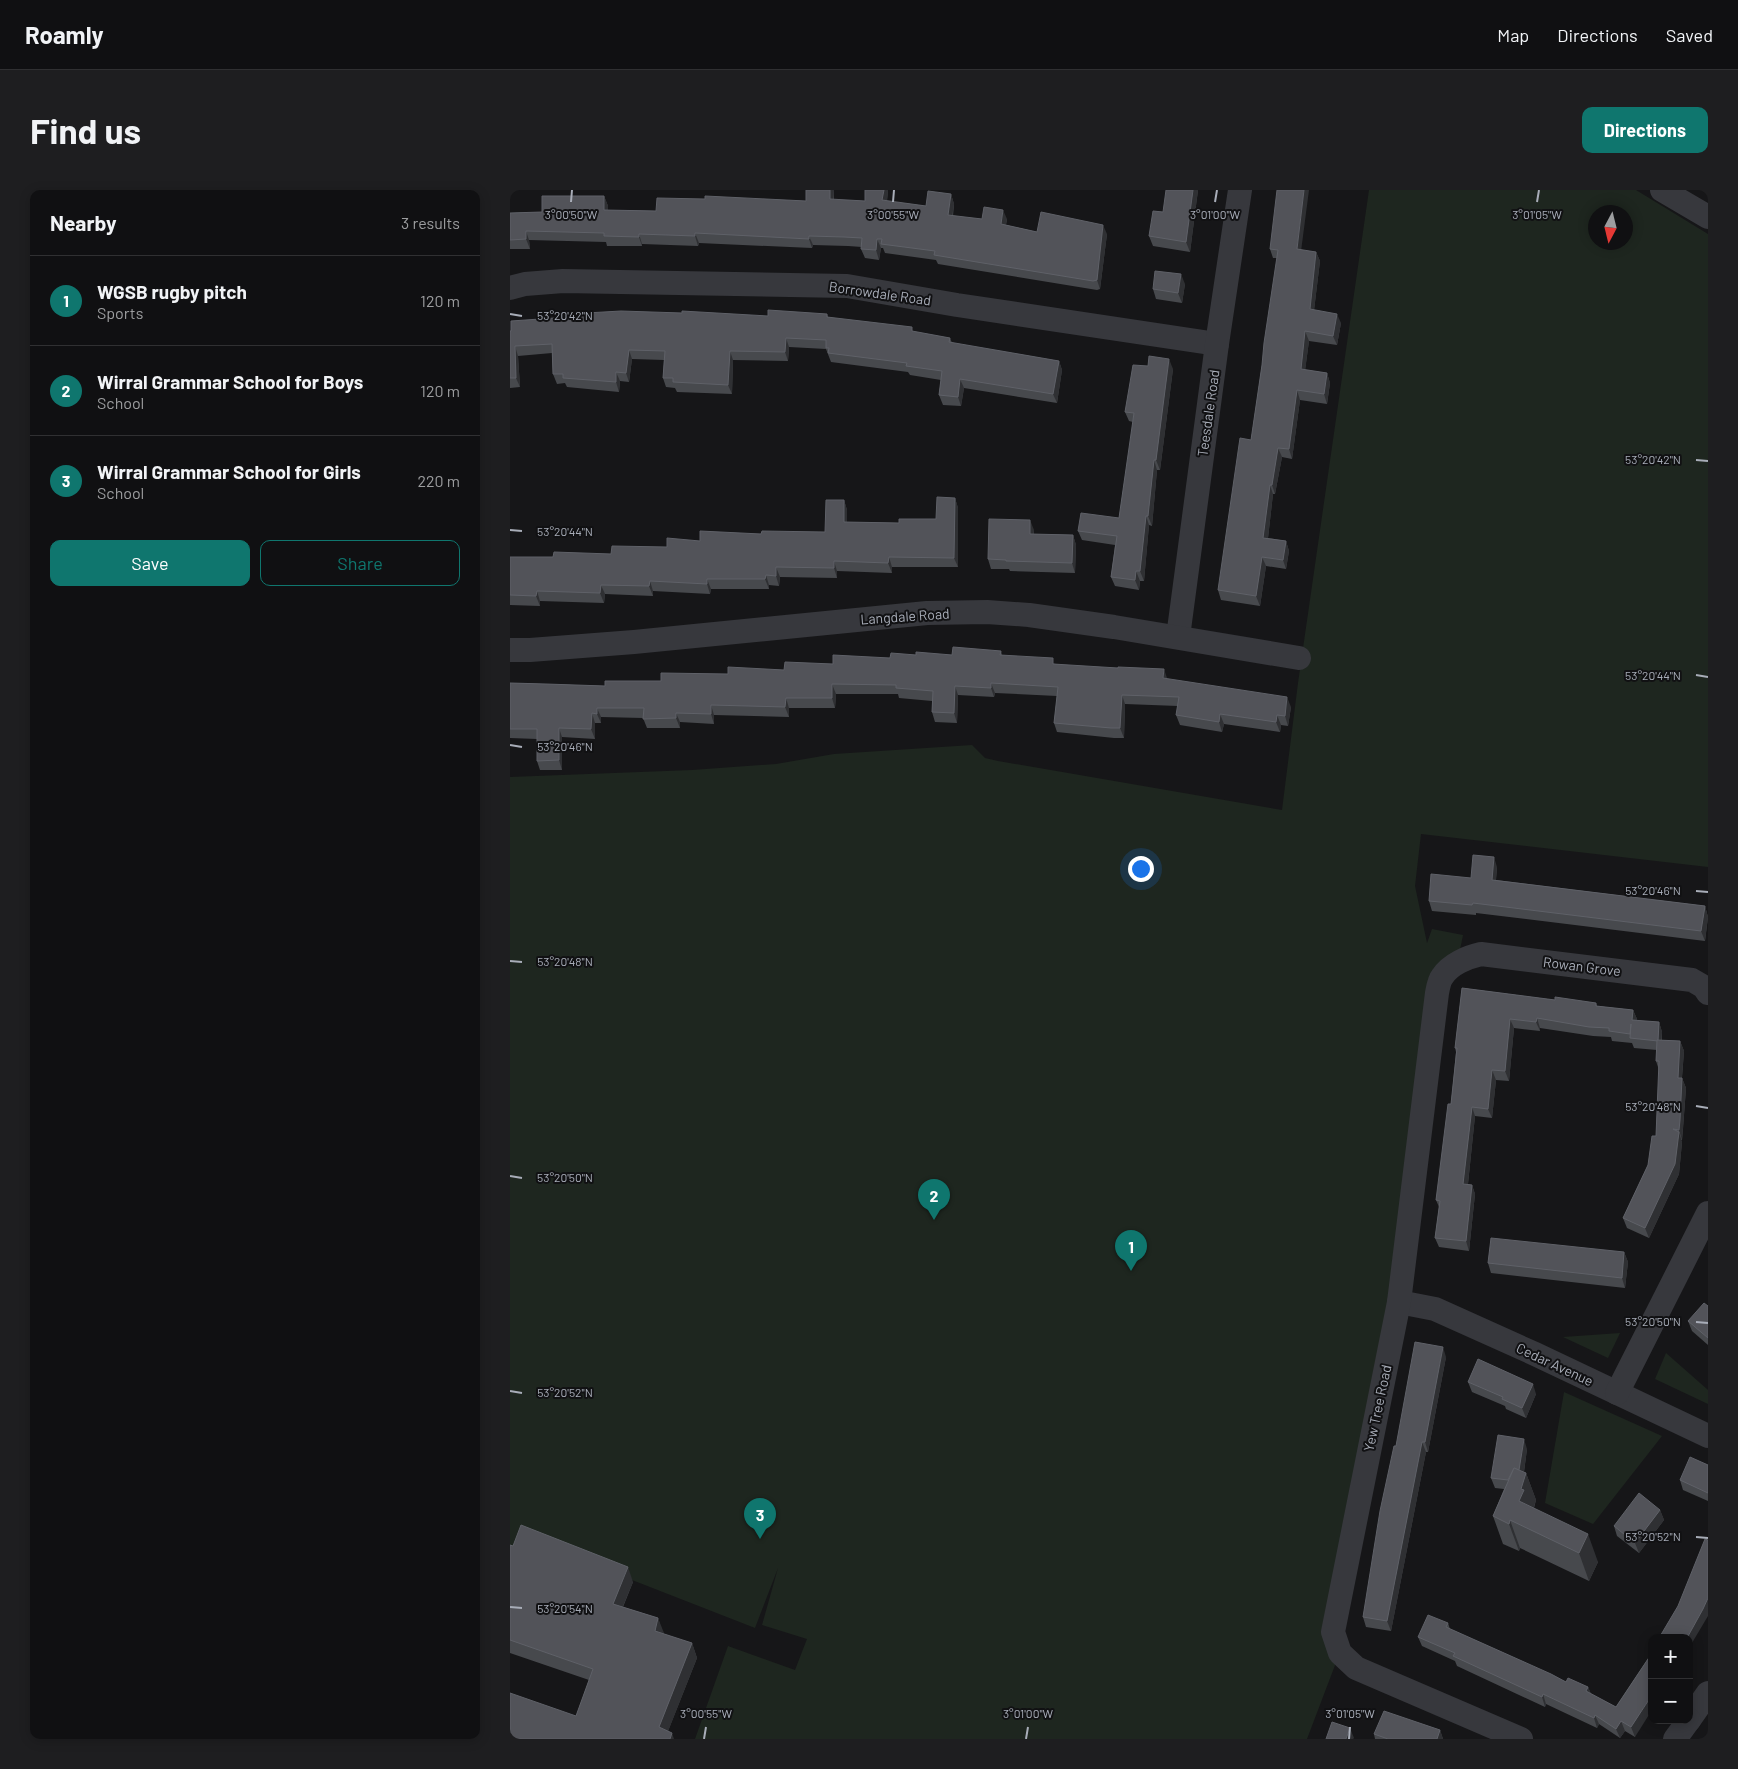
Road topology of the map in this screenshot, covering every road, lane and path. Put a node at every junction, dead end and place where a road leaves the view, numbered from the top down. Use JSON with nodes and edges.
{"nodes":[{"id":1,"x":1240,"y":190,"type":"edge"},
{"id":2,"x":1662,"y":190,"type":"edge"},
{"id":3,"x":1708,"y":217,"type":"edge"},
{"id":4,"x":510,"y":288,"type":"edge"},
{"id":5,"x":1217,"y":344,"type":"junction"},
{"id":6,"x":1178,"y":637,"type":"junction"},
{"id":7,"x":510,"y":650,"type":"edge"},
{"id":8,"x":1299,"y":658,"type":"dead end"},
{"id":9,"x":1453,"y":966,"type":"joint"},
{"id":10,"x":1708,"y":993,"type":"edge"},
{"id":11,"x":1708,"y":1213,"type":"edge"},
{"id":12,"x":1399,"y":1302,"type":"junction"},
{"id":13,"x":1617,"y":1393,"type":"junction"},
{"id":14,"x":1708,"y":1436,"type":"edge"},
{"id":15,"x":1708,"y":1694,"type":"edge"},
{"id":16,"x":1693,"y":1715,"type":"edge"},
{"id":17,"x":1686,"y":1724,"type":"edge"},
{"id":18,"x":1520,"y":1739,"type":"edge"},
{"id":19,"x":1675,"y":1739,"type":"edge"}],
"edges":[{"from":1,"to":5,"type":"street","name":"Teesdale Road"},
{"from":2,"to":3,"type":"street"},
{"from":4,"to":5,"type":"street","name":"Borrowdale Road"},
{"from":5,"to":6,"type":"street","name":"Teesdale Road"},
{"from":6,"to":7,"type":"street","name":"Langdale Road"},
{"from":6,"to":8,"type":"street","name":"Langdale Road"},
{"from":9,"to":10,"type":"street","name":"Rowan Grove"},
{"from":9,"to":12,"type":"street","name":"Yew Tree Road"},
{"from":11,"to":13,"type":"street"},
{"from":12,"to":13,"type":"street","name":"Cedar Avenue"},
{"from":12,"to":18,"type":"street","name":"Yew Tree Road"},
{"from":13,"to":14,"type":"street","name":"Cedar Avenue"},
{"from":15,"to":16,"type":"street"},
{"from":17,"to":19,"type":"street"}]}
